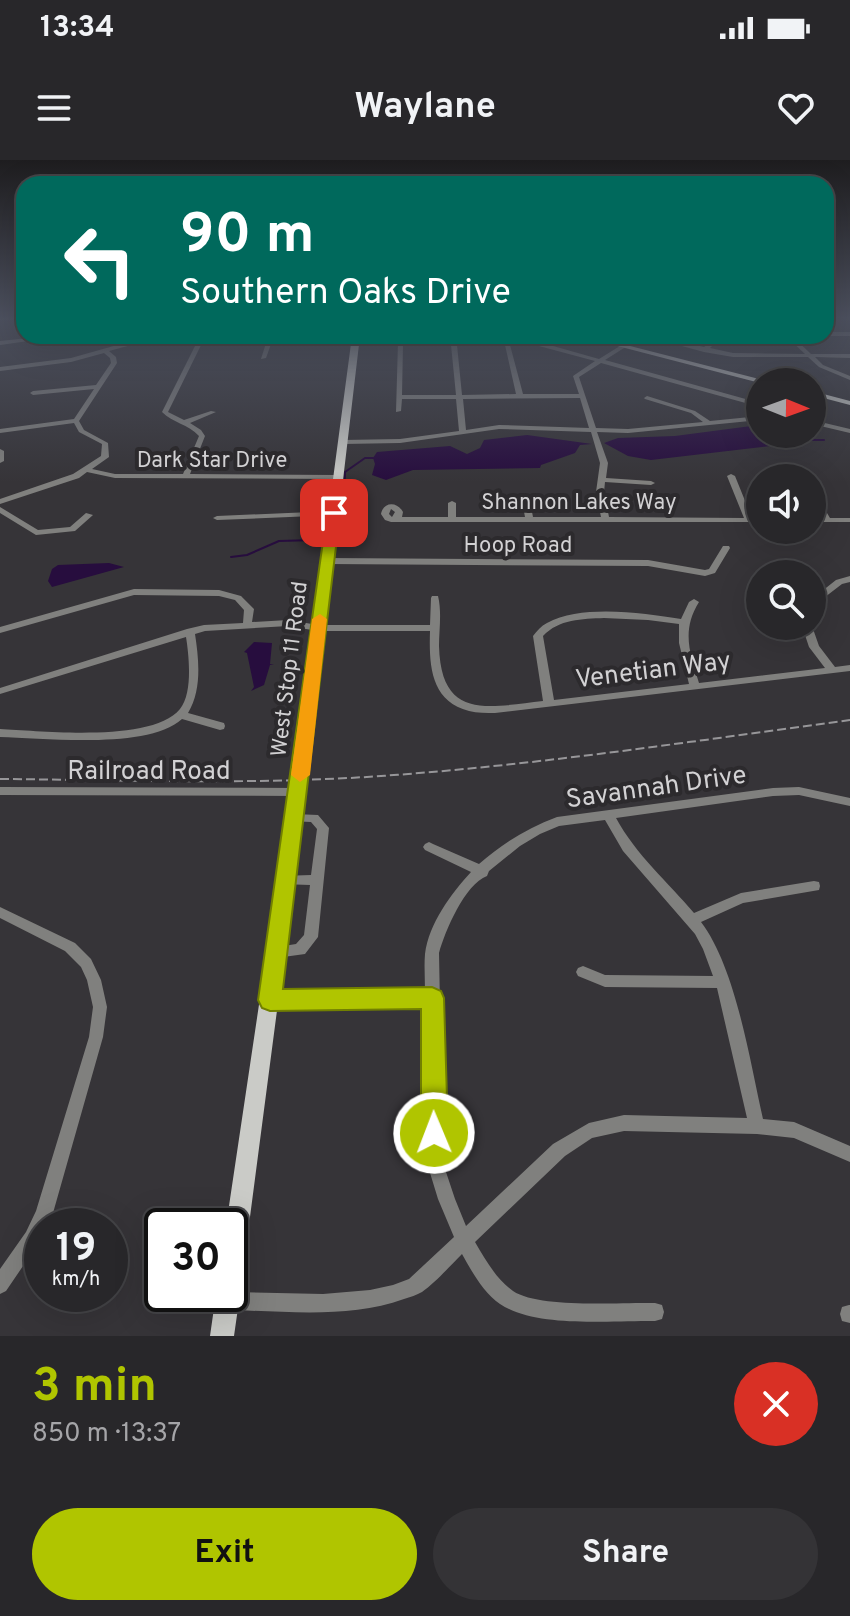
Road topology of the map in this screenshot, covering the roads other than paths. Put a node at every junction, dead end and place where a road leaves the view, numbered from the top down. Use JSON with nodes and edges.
{"nodes":[{"id":1,"x":107,"y":373,"type":"edge"},
{"id":2,"x":184,"y":373,"type":"edge"},
{"id":3,"x":352,"y":373,"type":"edge"},
{"id":4,"x":399,"y":373,"type":"edge"},
{"id":5,"x":457,"y":373,"type":"edge"},
{"id":6,"x":515,"y":373,"type":"edge"},
{"id":7,"x":580,"y":373,"type":"edge"},
{"id":8,"x":645,"y":373,"type":"edge"},
{"id":9,"x":98,"y":387,"type":"junction"},
{"id":10,"x":33,"y":393,"type":"dead end"},
{"id":11,"x":520,"y":396,"type":"junction"},
{"id":12,"x":581,"y":396,"type":"junction"},
{"id":13,"x":399,"y":397,"type":"junction"},
{"id":14,"x":459,"y":397,"type":"junction"},
{"id":15,"x":826,"y":397,"type":"edge"},
{"id":16,"x":647,"y":398,"type":"dead end"},
{"id":17,"x":746,"y":401,"type":"edge"},
{"id":18,"x":850,"y":403,"type":"edge"},
{"id":19,"x":398,"y":411,"type":"dead end"},
{"id":20,"x":213,"y":412,"type":"dead end"},
{"id":21,"x":746,"y":419,"type":"edge"},
{"id":22,"x":76,"y":421,"type":"junction"},
{"id":23,"x":183,"y":423,"type":"junction"},
{"id":24,"x":709,"y":423,"type":"junction"},
{"id":25,"x":826,"y":425,"type":"edge"},
{"id":26,"x":593,"y":430,"type":"junction"},
{"id":27,"x":0,"y":431,"type":"edge"},
{"id":28,"x":850,"y":431,"type":"edge"},
{"id":29,"x":463,"y":432,"type":"junction"},
{"id":30,"x":344,"y":440,"type":"junction"},
{"id":31,"x":0,"y":451,"type":"edge"},
{"id":32,"x":0,"y":461,"type":"edge"},
{"id":33,"x":88,"y":470,"type":"junction"},
{"id":34,"x":186,"y":476,"type":"junction"},
{"id":35,"x":731,"y":476,"type":"dead end"},
{"id":36,"x":338,"y":477,"type":"junction"},
{"id":37,"x":602,"y":480,"type":"junction"},
{"id":38,"x":651,"y":483,"type":"dead end"},
{"id":39,"x":525,"y":496,"type":"dead end"},
{"id":40,"x":0,"y":502,"type":"edge"},
{"id":41,"x":452,"y":503,"type":"dead end"},
{"id":42,"x":0,"y":509,"type":"edge"},
{"id":43,"x":334,"y":513,"type":"junction"},
{"id":44,"x":746,"y":513,"type":"edge"},
{"id":45,"x":89,"y":515,"type":"dead end"},
{"id":46,"x":217,"y":518,"type":"dead end"},
{"id":47,"x":452,"y":518,"type":"junction"},
{"id":48,"x":529,"y":518,"type":"junction"},
{"id":49,"x":398,"y":519,"type":"dead end"},
{"id":50,"x":605,"y":519,"type":"junction"},
{"id":51,"x":746,"y":520,"type":"edge"},
{"id":52,"x":827,"y":520,"type":"edge"},
{"id":53,"x":850,"y":520,"type":"edge"},
{"id":54,"x":726,"y":548,"type":"dead end"},
{"id":55,"x":328,"y":561,"type":"junction"},
{"id":56,"x":850,"y":579,"type":"edge"},
{"id":57,"x":826,"y":593,"type":"edge"},
{"id":58,"x":435,"y":598,"type":"dead end"},
{"id":59,"x":694,"y":602,"type":"dead end"},
{"id":60,"x":681,"y":622,"type":"junction"},
{"id":61,"x":250,"y":626,"type":"junction"},
{"id":62,"x":311,"y":627,"type":"junction"},
{"id":63,"x":435,"y":628,"type":"junction"},
{"id":64,"x":0,"y":630,"type":"edge"},
{"id":65,"x":190,"y":631,"type":"junction"},
{"id":66,"x":812,"y":640,"type":"edge"},
{"id":67,"x":850,"y":668,"type":"edge"},
{"id":68,"x":832,"y":670,"type":"junction"},
{"id":69,"x":695,"y":687,"type":"junction"},
{"id":70,"x":0,"y":691,"type":"edge"},
{"id":71,"x":549,"y":703,"type":"junction"},
{"id":72,"x":182,"y":715,"type":"junction"},
{"id":73,"x":220,"y":726,"type":"dead end"},
{"id":74,"x":0,"y":733,"type":"edge"},
{"id":75,"x":0,"y":791,"type":"edge"},
{"id":76,"x":298,"y":792,"type":"junction"},
{"id":77,"x":850,"y":802,"type":"edge"},
{"id":78,"x":608,"y":815,"type":"junction"},
{"id":79,"x":294,"y":818,"type":"junction"},
{"id":80,"x":429,"y":847,"type":"dead end"},
{"id":81,"x":483,"y":872,"type":"junction"},
{"id":82,"x":286,"y":880,"type":"junction"},
{"id":83,"x":317,"y":880,"type":"junction"},
{"id":84,"x":814,"y":886,"type":"dead end"},
{"id":85,"x":0,"y":912,"type":"edge"},
{"id":86,"x":692,"y":920,"type":"junction"},
{"id":87,"x":276,"y":952,"type":"junction"},
{"id":88,"x":583,"y":972,"type":"dead end"},
{"id":89,"x":721,"y":982,"type":"junction"},
{"id":90,"x":432,"y":998,"type":"junction"},
{"id":91,"x":270,"y":1000,"type":"junction"},
{"id":92,"x":757,"y":1126,"type":"junction"},
{"id":93,"x":850,"y":1154,"type":"edge"},
{"id":94,"x":240,"y":1208,"type":"edge"},
{"id":95,"x":467,"y":1241,"type":"junction"},
{"id":96,"x":0,"y":1285,"type":"edge"},
{"id":97,"x":248,"y":1293,"type":"edge"},
{"id":98,"x":225,"y":1312,"type":"edge"},
{"id":99,"x":655,"y":1312,"type":"dead end"},
{"id":100,"x":222,"y":1336,"type":"edge"}],
"edges":[{"from":1,"to":9,"type":"street"},
{"from":2,"to":23,"type":"street"},
{"from":3,"to":30,"type":"main road","name":"West Stop 11 Road"},
{"from":4,"to":13,"type":"street"},
{"from":5,"to":14,"type":"street"},
{"from":6,"to":11,"type":"street"},
{"from":7,"to":12,"type":"street"},
{"from":8,"to":17,"type":"street"},
{"from":9,"to":10,"type":"street"},
{"from":9,"to":22,"type":"street"},
{"from":11,"to":12,"type":"street"},
{"from":11,"to":14,"type":"street"},
{"from":12,"to":26,"type":"street"},
{"from":13,"to":14,"type":"street"},
{"from":13,"to":19,"type":"street"},
{"from":14,"to":29,"type":"street"},
{"from":15,"to":18,"type":"main road"},
{"from":16,"to":24,"type":"street"},
{"from":20,"to":23,"type":"street"},
{"from":21,"to":24,"type":"street"},
{"from":22,"to":27,"type":"street"},
{"from":22,"to":33,"type":"street"},
{"from":23,"to":34,"type":"street"},
{"from":24,"to":26,"type":"street"},
{"from":25,"to":28,"type":"street"},
{"from":26,"to":29,"type":"street"},
{"from":26,"to":37,"type":"street"},
{"from":29,"to":30,"type":"street"},
{"from":30,"to":36,"type":"main road","name":"West Stop 11 Road"},
{"from":31,"to":32,"type":"street"},
{"from":33,"to":34,"type":"street","name":"Dark Star Drive"},
{"from":33,"to":40,"type":"street"},
{"from":34,"to":36,"type":"street","name":"Dark Star Drive"},
{"from":35,"to":44,"type":"street"},
{"from":36,"to":43,"type":"main road","name":"West Stop 11 Road"},
{"from":37,"to":38,"type":"street"},
{"from":37,"to":50,"type":"street"},
{"from":39,"to":48,"type":"street"},
{"from":41,"to":47,"type":"street"},
{"from":42,"to":45,"type":"street"},
{"from":43,"to":46,"type":"street"},
{"from":43,"to":55,"type":"main road","name":"West Stop 11 Road"},
{"from":47,"to":48,"type":"street","name":"Shannon Lakes Way"},
{"from":47,"to":49,"type":"street","name":"Shannon Lakes Way"},
{"from":48,"to":50,"type":"street","name":"Shannon Lakes Way"},
{"from":50,"to":51,"type":"street","name":"Shannon Lakes Way"},
{"from":52,"to":53,"type":"street"},
{"from":54,"to":55,"type":"street","name":"Hoop Road"},
{"from":55,"to":62,"type":"main road","name":"West Stop 11 Road"},
{"from":56,"to":57,"type":"street"},
{"from":58,"to":63,"type":"street"},
{"from":59,"to":60,"type":"street"},
{"from":60,"to":69,"type":"street"},
{"from":60,"to":71,"type":"street"},
{"from":61,"to":62,"type":"street"},
{"from":61,"to":64,"type":"street"},
{"from":61,"to":65,"type":"street"},
{"from":62,"to":63,"type":"street"},
{"from":62,"to":76,"type":"main road","name":"West Stop 11 Road"},
{"from":63,"to":71,"type":"street","name":"Venetian Way"},
{"from":65,"to":70,"type":"street"},
{"from":65,"to":72,"type":"street"},
{"from":66,"to":68,"type":"street"},
{"from":67,"to":68,"type":"street","name":"Venetian Way"},
{"from":68,"to":69,"type":"street","name":"Venetian Way"},
{"from":69,"to":71,"type":"street","name":"Venetian Way"},
{"from":72,"to":73,"type":"street"},
{"from":72,"to":74,"type":"street"},
{"from":75,"to":76,"type":"street","name":"Railroad Road"},
{"from":76,"to":79,"type":"main road","name":"West Stop 11 Road"},
{"from":77,"to":78,"type":"street","name":"Savannah Drive"},
{"from":78,"to":81,"type":"street","name":"Savannah Drive"},
{"from":78,"to":86,"type":"street"},
{"from":79,"to":82,"type":"main road","name":"West Stop 11 Road"},
{"from":79,"to":83,"type":"street"},
{"from":80,"to":81,"type":"street"},
{"from":81,"to":90,"type":"street","name":"Savannah Drive"},
{"from":82,"to":83,"type":"street"},
{"from":82,"to":87,"type":"main road","name":"West Stop 11 Road"},
{"from":83,"to":87,"type":"street"},
{"from":84,"to":86,"type":"street"},
{"from":85,"to":96,"type":"street"},
{"from":86,"to":89,"type":"street"},
{"from":87,"to":91,"type":"main road","name":"West Stop 11 Road"},
{"from":88,"to":89,"type":"street"},
{"from":89,"to":92,"type":"street"},
{"from":90,"to":91,"type":"street"},
{"from":90,"to":95,"type":"street","name":"Savannah Drive"},
{"from":91,"to":94,"type":"main road","name":"West Stop 11 Road"},
{"from":92,"to":93,"type":"street"},
{"from":92,"to":95,"type":"street"},
{"from":95,"to":97,"type":"street"},
{"from":95,"to":99,"type":"street","name":"Savannah Drive"},
{"from":98,"to":100,"type":"main road","name":"West Stop 11 Road"}]}
